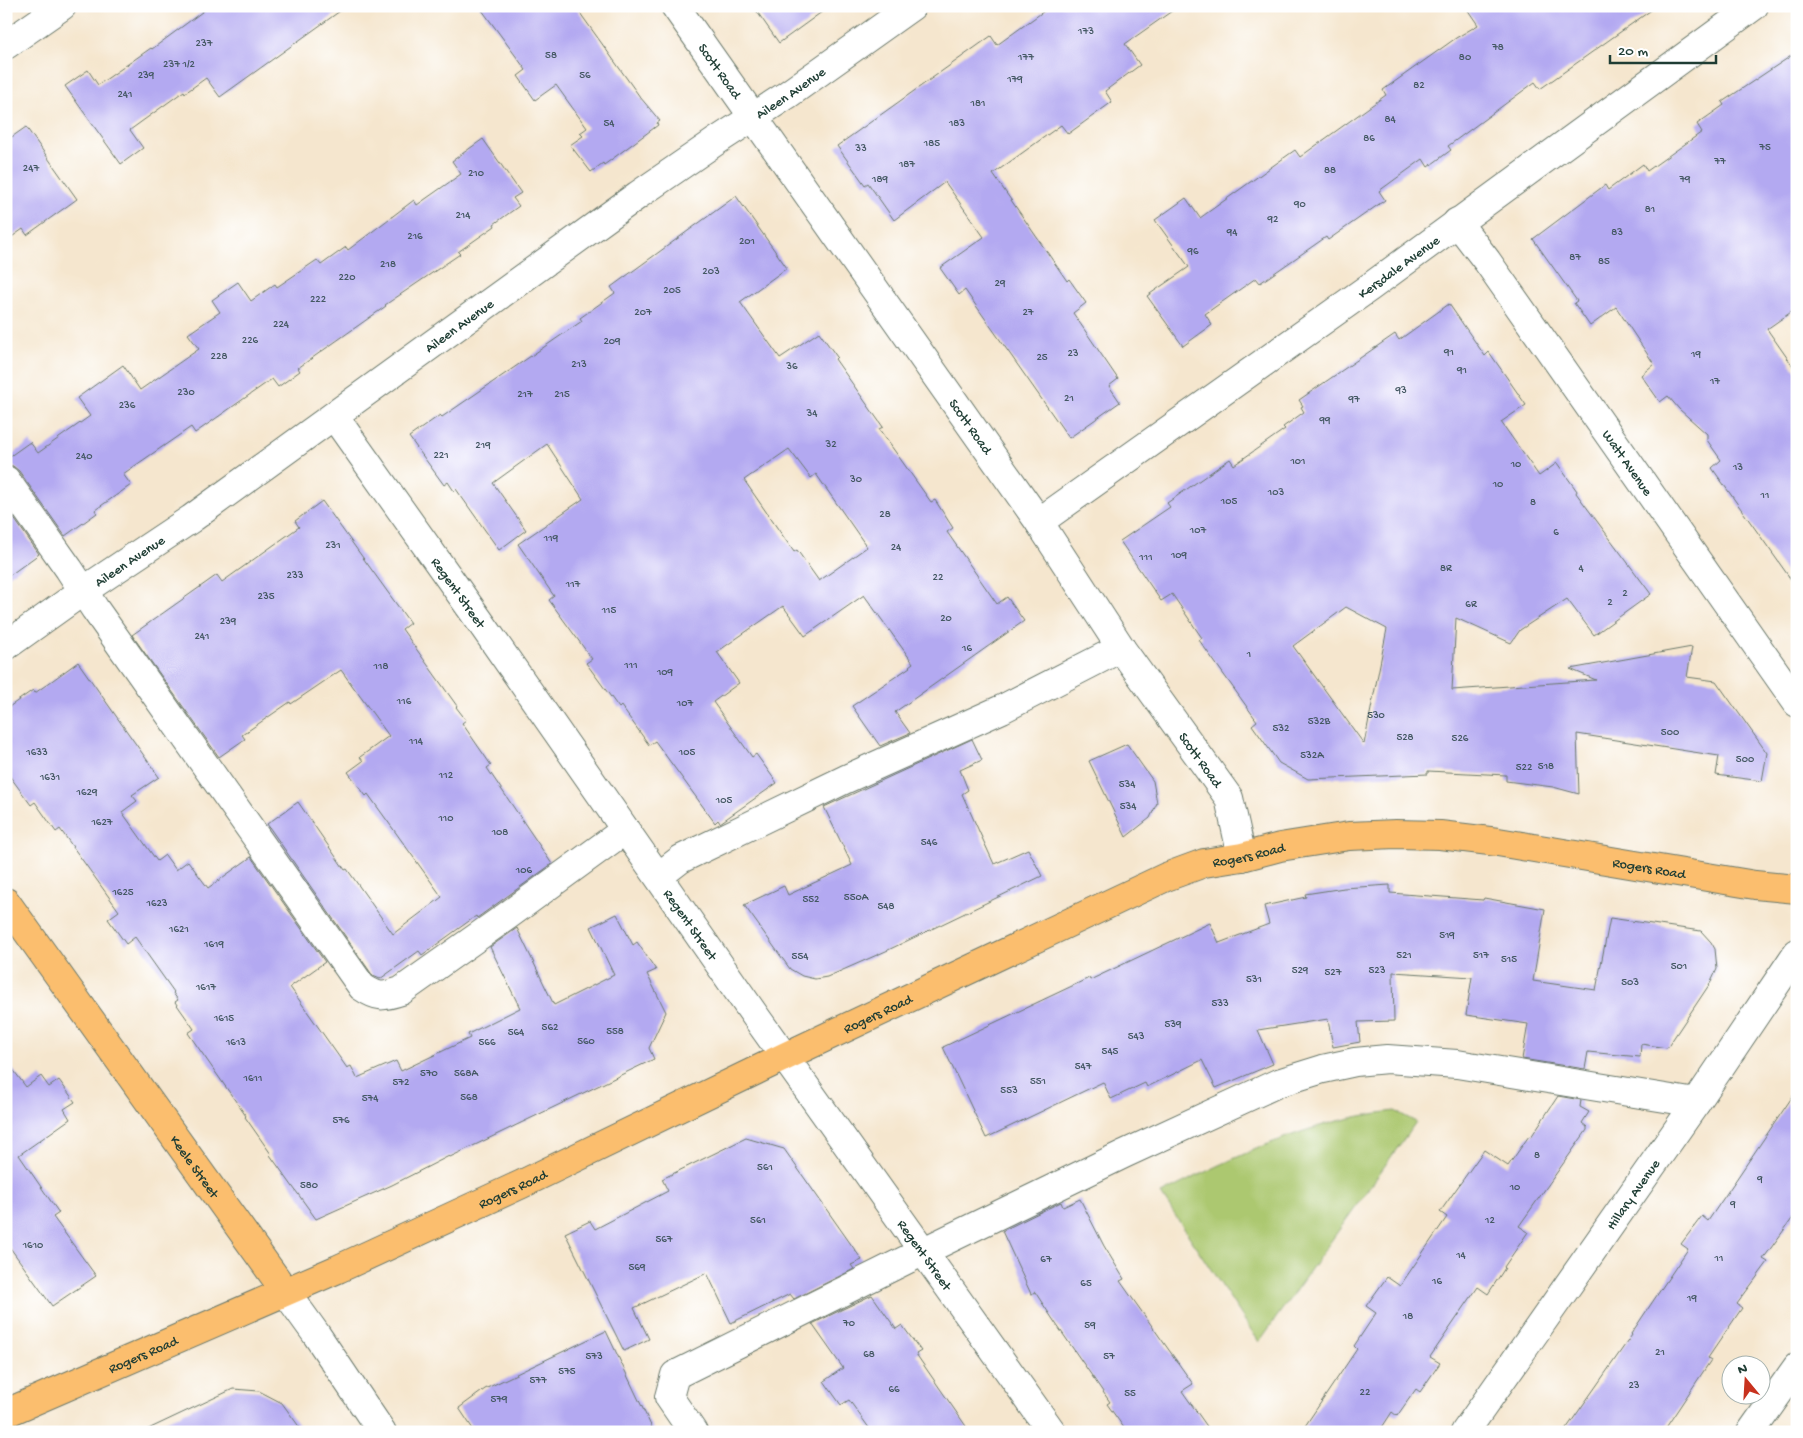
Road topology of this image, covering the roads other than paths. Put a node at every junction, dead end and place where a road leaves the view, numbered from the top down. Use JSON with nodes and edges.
{"nodes":[{"id":1,"x":62,"y":6,"type":"edge"},
{"id":2,"x":674,"y":6,"type":"edge"},
{"id":3,"x":912,"y":6,"type":"edge"},
{"id":4,"x":1754,"y":6,"type":"edge"},
{"id":5,"x":6,"y":45,"type":"edge"},
{"id":6,"x":753,"y":117,"type":"junction"},
{"id":7,"x":1457,"y":222,"type":"junction"},
{"id":8,"x":334,"y":416,"type":"junction"},
{"id":9,"x":6,"y":480,"type":"edge"},
{"id":10,"x":1039,"y":522,"type":"junction"},
{"id":11,"x":83,"y":591,"type":"junction"},
{"id":12,"x":6,"y":646,"type":"edge"},
{"id":13,"x":1121,"y":648,"type":"junction"},
{"id":14,"x":1797,"y":703,"type":"edge"},
{"id":15,"x":625,"y":830,"type":"junction"},
{"id":16,"x":1242,"y":857,"type":"junction"},
{"id":17,"x":659,"y":876,"type":"junction"},
{"id":18,"x":1797,"y":889,"type":"edge"},
{"id":19,"x":6,"y":902,"type":"edge"},
{"id":20,"x":1797,"y":953,"type":"edge"},
{"id":21,"x":786,"y":1056,"type":"junction"},
{"id":22,"x":1696,"y":1103,"type":"junction"},
{"id":23,"x":924,"y":1251,"type":"junction"},
{"id":24,"x":285,"y":1291,"type":"junction"},
{"id":25,"x":1797,"y":1367,"type":"edge"},
{"id":26,"x":6,"y":1413,"type":"edge"},
{"id":27,"x":382,"y":1432,"type":"edge"},
{"id":28,"x":693,"y":1432,"type":"edge"},
{"id":29,"x":1052,"y":1432,"type":"edge"},
{"id":30,"x":1465,"y":1432,"type":"edge"},
{"id":31,"x":1751,"y":1432,"type":"edge"}],
"edges":[{"from":1,"to":5,"type":"street"},
{"from":2,"to":6,"type":"street","name":"Scott Road"},
{"from":3,"to":6,"type":"street","name":"Aileen Avenue"},
{"from":4,"to":7,"type":"street","name":"Kersdale Avenue"},
{"from":6,"to":8,"type":"street","name":"Aileen Avenue"},
{"from":6,"to":10,"type":"street","name":"Scott Road"},
{"from":7,"to":10,"type":"street","name":"Kersdale Avenue"},
{"from":7,"to":14,"type":"street","name":"Watt Avenue"},
{"from":8,"to":11,"type":"street","name":"Aileen Avenue"},
{"from":8,"to":15,"type":"street","name":"Regent Street"},
{"from":9,"to":11,"type":"street"},
{"from":10,"to":13,"type":"street","name":"Scott Road"},
{"from":11,"to":12,"type":"street","name":"Aileen Avenue"},
{"from":11,"to":15,"type":"street"},
{"from":13,"to":16,"type":"street","name":"Scott Road"},
{"from":13,"to":17,"type":"street"},
{"from":15,"to":17,"type":"street","name":"Regent Street"},
{"from":16,"to":18,"type":"main road","name":"Rogers Road"},
{"from":16,"to":21,"type":"main road","name":"Rogers Road"},
{"from":17,"to":21,"type":"street","name":"Regent Street"},
{"from":19,"to":24,"type":"main road","name":"Keele Street"},
{"from":20,"to":22,"type":"street","name":"Hillary Avenue"},
{"from":21,"to":23,"type":"street","name":"Regent Street"},
{"from":21,"to":24,"type":"main road","name":"Rogers Road"},
{"from":22,"to":23,"type":"street"},
{"from":22,"to":30,"type":"street","name":"Hillary Avenue"},
{"from":23,"to":28,"type":"street"},
{"from":23,"to":29,"type":"street","name":"Regent Street"},
{"from":24,"to":26,"type":"main road","name":"Rogers Road"},
{"from":24,"to":27,"type":"street","name":"Keele Street"},
{"from":25,"to":31,"type":"street"}]}
